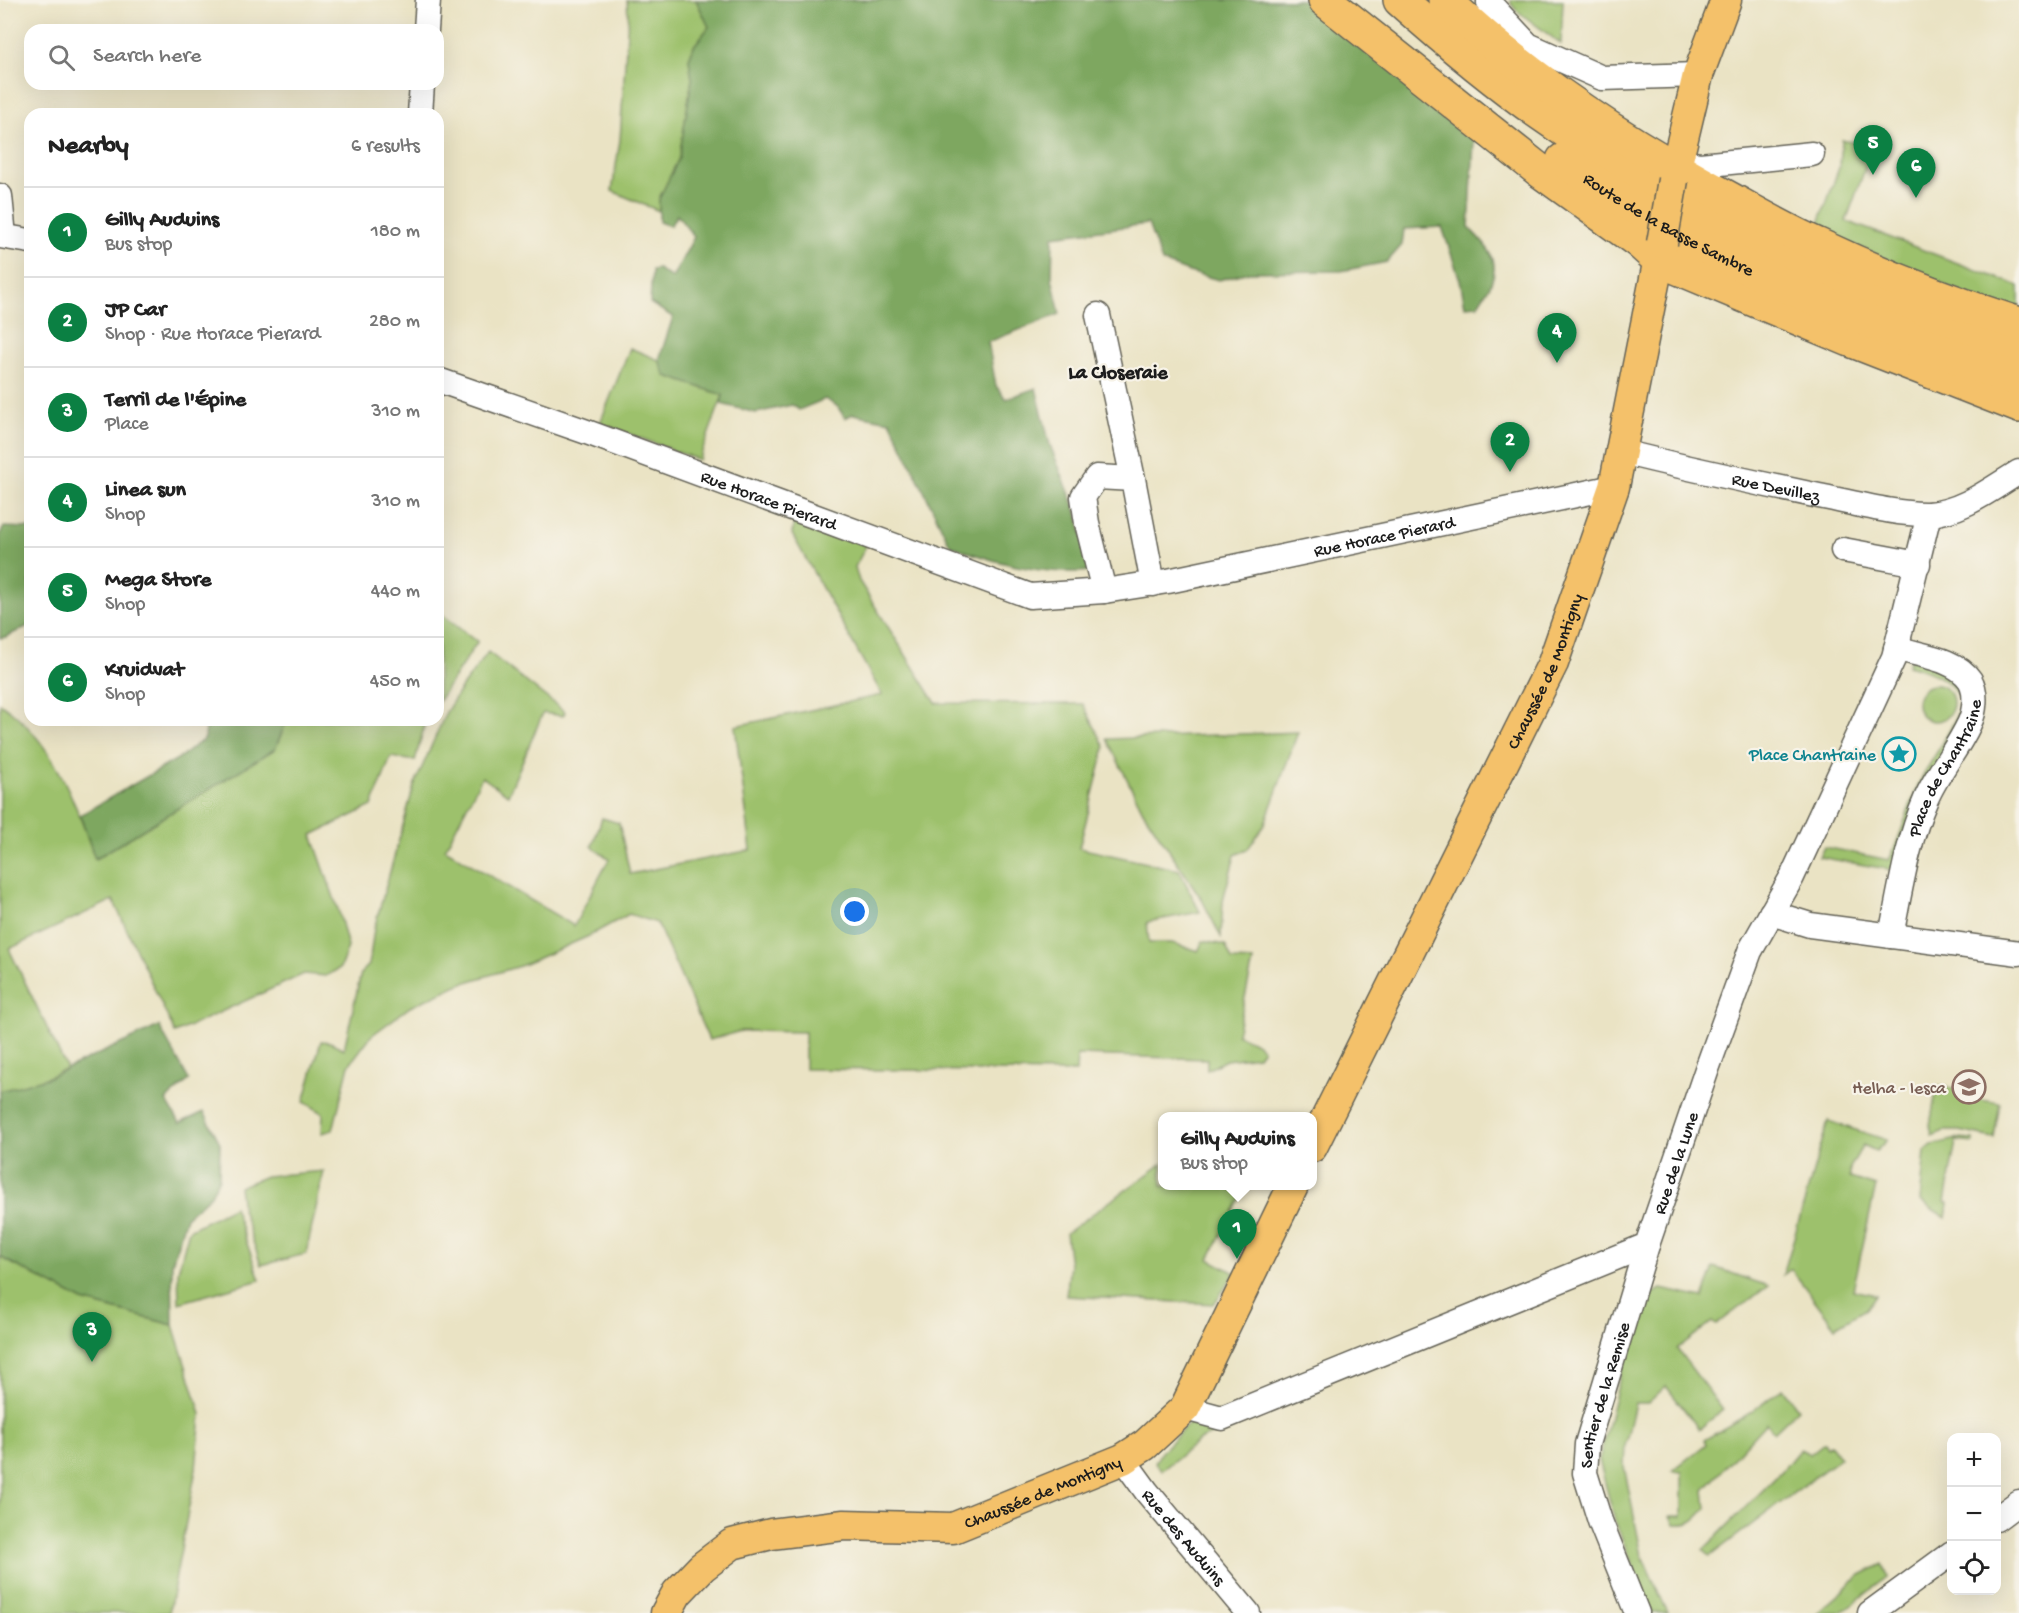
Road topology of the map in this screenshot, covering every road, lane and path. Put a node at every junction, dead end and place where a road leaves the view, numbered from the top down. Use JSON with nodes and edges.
{"nodes":[{"id":1,"x":428,"y":0,"type":"edge"},
{"id":2,"x":1325,"y":0,"type":"edge"},
{"id":3,"x":1358,"y":0,"type":"edge"},
{"id":4,"x":1400,"y":0,"type":"edge"},
{"id":5,"x":1445,"y":0,"type":"edge"},
{"id":6,"x":1489,"y":0,"type":"edge"},
{"id":7,"x":1726,"y":0,"type":"edge"},
{"id":8,"x":426,"y":24,"type":"edge"},
{"id":9,"x":1698,"y":75,"type":"junction"},
{"id":10,"x":422,"y":90,"type":"edge"},
{"id":11,"x":420,"y":108,"type":"edge"},
{"id":12,"x":1812,"y":154,"type":"dead end"},
{"id":13,"x":1675,"y":170,"type":"junction"},
{"id":14,"x":0,"y":196,"type":"edge"},
{"id":15,"x":2,"y":236,"type":"edge"},
{"id":16,"x":24,"y":240,"type":"edge"},
{"id":17,"x":1661,"y":251,"type":"junction"},
{"id":18,"x":1098,"y":315,"type":"dead end"},
{"id":19,"x":2019,"y":324,"type":"edge"},
{"id":20,"x":2019,"y":349,"type":"edge"},
{"id":21,"x":2019,"y":380,"type":"edge"},
{"id":22,"x":444,"y":382,"type":"edge"},
{"id":23,"x":2019,"y":406,"type":"edge"},
{"id":24,"x":1622,"y":452,"type":"junction"},
{"id":25,"x":2019,"y":472,"type":"edge"},
{"id":26,"x":1133,"y":479,"type":"junction"},
{"id":27,"x":1614,"y":487,"type":"junction"},
{"id":28,"x":1929,"y":514,"type":"junction"},
{"id":29,"x":1843,"y":550,"type":"dead end"},
{"id":30,"x":1918,"y":564,"type":"junction"},
{"id":31,"x":1153,"y":584,"type":"junction"},
{"id":32,"x":1104,"y":591,"type":"junction"},
{"id":33,"x":1899,"y":637,"type":"junction"},
{"id":34,"x":1771,"y":913,"type":"junction"},
{"id":35,"x":1884,"y":935,"type":"junction"},
{"id":36,"x":2019,"y":954,"type":"edge"},
{"id":37,"x":1317,"y":1137,"type":"edge"},
{"id":38,"x":1291,"y":1190,"type":"edge"},
{"id":39,"x":1647,"y":1245,"type":"junction"},
{"id":40,"x":1185,"y":1408,"type":"junction"},
{"id":41,"x":1123,"y":1458,"type":"junction"},
{"id":42,"x":2019,"y":1502,"type":"edge"},
{"id":43,"x":2001,"y":1515,"type":"edge"},
{"id":44,"x":1947,"y":1556,"type":"edge"},
{"id":45,"x":666,"y":1613,"type":"edge"},
{"id":46,"x":1248,"y":1613,"type":"edge"},
{"id":47,"x":1637,"y":1613,"type":"edge"},
{"id":48,"x":1870,"y":1613,"type":"edge"}],
"edges":[{"from":1,"to":8,"type":"street"},
{"from":2,"to":17,"type":"highway"},
{"from":3,"to":21,"type":"highway","name":"Route de la Basse Sambre"},
{"from":4,"to":20,"type":"highway","name":"Route de la Basse Sambre"},
{"from":5,"to":13,"type":"highway"},
{"from":6,"to":9,"type":"street"},
{"from":7,"to":9,"type":"main road","name":"Chaussée de Montigny"},
{"from":9,"to":13,"type":"main road","name":"Chaussée de Montigny"},
{"from":10,"to":11,"type":"street"},
{"from":12,"to":13,"type":"street"},
{"from":13,"to":17,"type":"main road","name":"Chaussée de Montigny","bridge":true},
{"from":13,"to":19,"type":"highway"},
{"from":14,"to":15,"type":"street"},
{"from":15,"to":16,"type":"street"},
{"from":17,"to":23,"type":"highway"},
{"from":17,"to":24,"type":"main road","name":"Chaussée de Montigny"},
{"from":18,"to":26,"type":"street"},
{"from":22,"to":32,"type":"street","name":"Rue Horace Pierard"},
{"from":24,"to":27,"type":"main road","name":"Chaussée de Montigny"},
{"from":24,"to":28,"type":"street","name":"Rue Devillez"},
{"from":25,"to":28,"type":"street","name":"Rue Devillez"},
{"from":26,"to":31,"type":"street"},
{"from":26,"to":32,"type":"street"},
{"from":27,"to":31,"type":"street","name":"Rue Horace Pierard"},
{"from":27,"to":37,"type":"main road","name":"Chaussée de Montigny"},
{"from":28,"to":30,"type":"street"},
{"from":29,"to":30,"type":"street"},
{"from":30,"to":33,"type":"street"},
{"from":31,"to":32,"type":"street","name":"Rue Horace Pierard"},
{"from":33,"to":34,"type":"street","name":"Rue de la Lune"},
{"from":33,"to":35,"type":"street","name":"Place de Chantraine"},
{"from":34,"to":35,"type":"street"},
{"from":34,"to":39,"type":"street","name":"Rue de la Lune"},
{"from":35,"to":36,"type":"street"},
{"from":38,"to":40,"type":"main road","name":"Chaussée de Montigny"},
{"from":39,"to":40,"type":"street"},
{"from":39,"to":47,"type":"street","name":"Sentier de la Remise"},
{"from":40,"to":41,"type":"main road","name":"Chaussée de Montigny"},
{"from":41,"to":45,"type":"main road","name":"Chaussée de Montigny"},
{"from":41,"to":46,"type":"street","name":"Rue des Auduins"},
{"from":42,"to":43,"type":"street"},
{"from":44,"to":48,"type":"street"}]}
